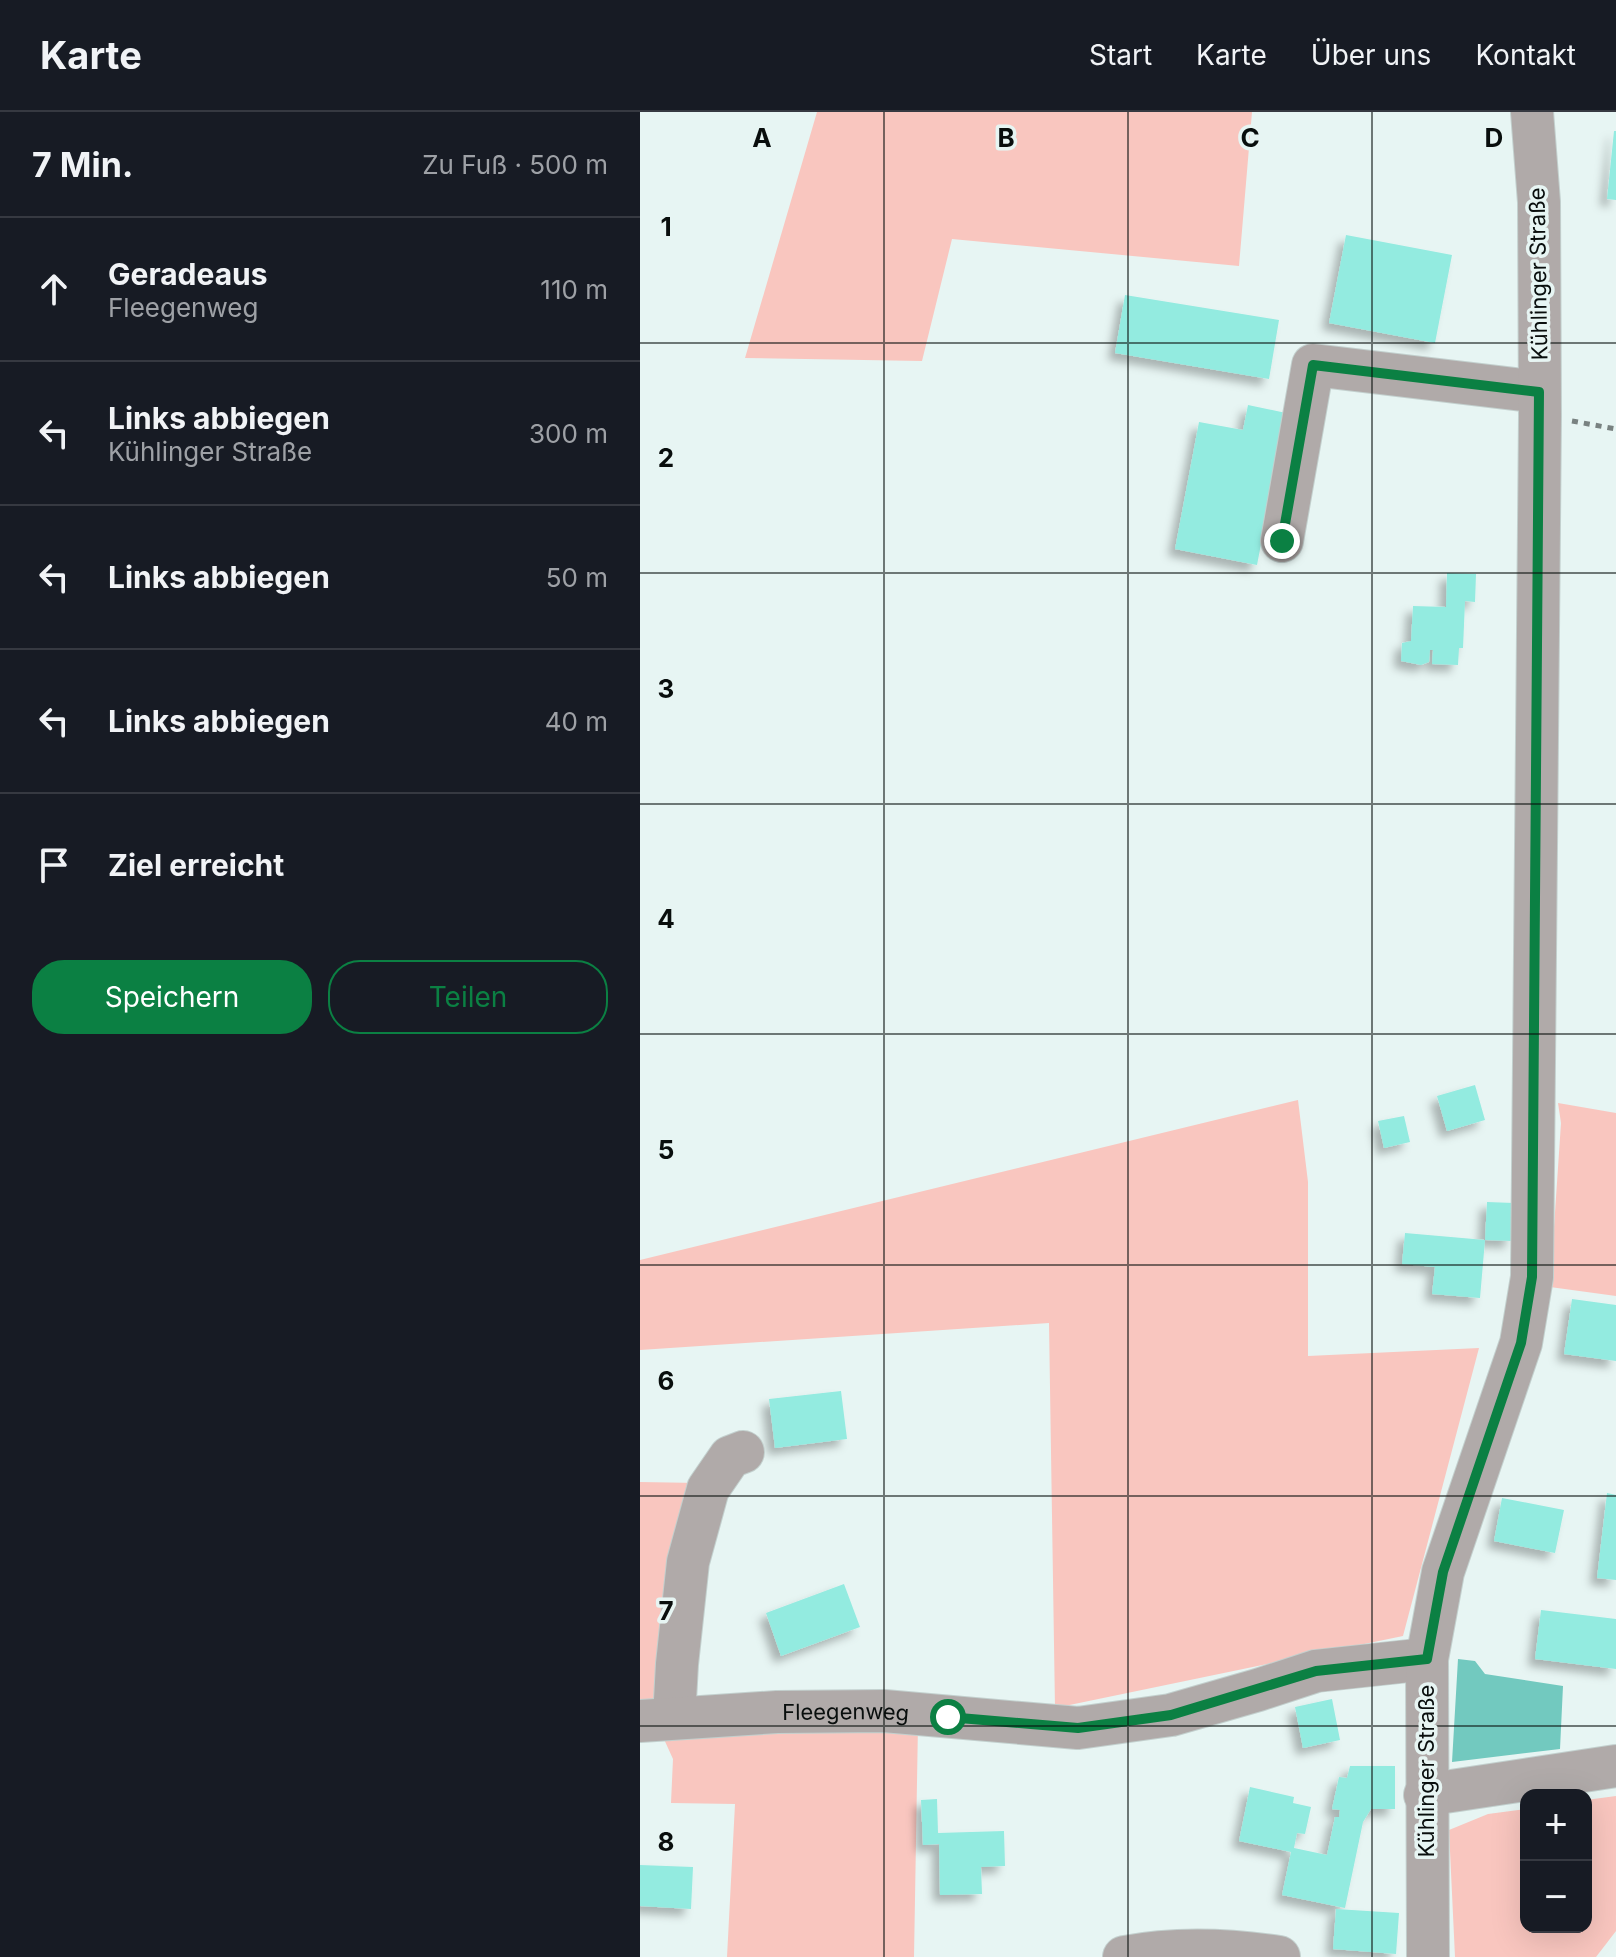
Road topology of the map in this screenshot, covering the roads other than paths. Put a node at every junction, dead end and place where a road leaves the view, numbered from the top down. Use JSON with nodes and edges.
{"nodes":[{"id":1,"x":1532,"y":112,"type":"edge"},
{"id":2,"x":1539,"y":392,"type":"junction"},
{"id":3,"x":1282,"y":541,"type":"dead end"},
{"id":4,"x":743,"y":1452,"type":"dead end"},
{"id":5,"x":1427,"y":1659,"type":"junction"},
{"id":6,"x":657,"y":1719,"type":"edge"},
{"id":7,"x":1616,"y":1766,"type":"edge"},
{"id":8,"x":1425,"y":1795,"type":"junction"},
{"id":9,"x":1124,"y":1957,"type":"edge"},
{"id":10,"x":1279,"y":1957,"type":"edge"},
{"id":11,"x":1428,"y":1957,"type":"edge"}],
"edges":[{"from":1,"to":2,"type":"street","name":"Kühlinger Straße"},
{"from":2,"to":3,"type":"street"},
{"from":2,"to":5,"type":"street","name":"Kühlinger Straße"},
{"from":4,"to":6,"type":"street"},
{"from":5,"to":6,"type":"street","name":"Fleegenweg"},
{"from":5,"to":8,"type":"street","name":"Kühlinger Straße"},
{"from":7,"to":8,"type":"street"},
{"from":8,"to":11,"type":"street","name":"Kühlinger Straße"},
{"from":9,"to":10,"type":"street"}]}
